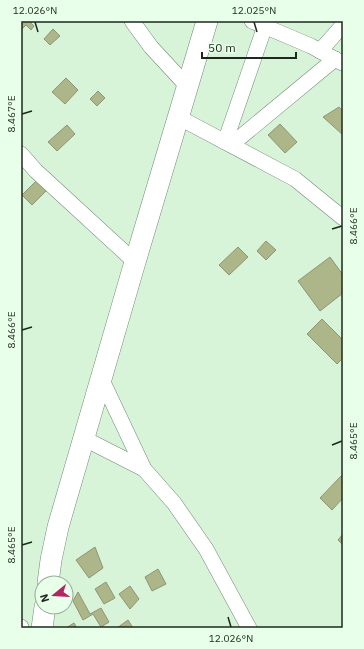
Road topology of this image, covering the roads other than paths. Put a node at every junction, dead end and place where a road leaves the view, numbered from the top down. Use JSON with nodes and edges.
{"nodes":[{"id":1,"x":132,"y":21,"type":"edge"},
{"id":2,"x":207,"y":21,"type":"edge"},
{"id":3,"x":258,"y":24,"type":"edge"},
{"id":4,"x":343,"y":25,"type":"edge"},
{"id":5,"x":320,"y":51,"type":"junction"},
{"id":6,"x":339,"y":62,"type":"edge"},
{"id":7,"x":187,"y":86,"type":"junction"},
{"id":8,"x":178,"y":117,"type":"junction"},
{"id":9,"x":228,"y":143,"type":"junction"},
{"id":10,"x":21,"y":154,"type":"edge"},
{"id":11,"x":343,"y":218,"type":"edge"},
{"id":12,"x":135,"y":262,"type":"junction"},
{"id":13,"x":101,"y":378,"type":"junction"},
{"id":14,"x":83,"y":438,"type":"junction"},
{"id":15,"x":144,"y":469,"type":"junction"},
{"id":16,"x":49,"y":575,"type":"edge"},
{"id":17,"x":44,"y":615,"type":"edge"},
{"id":18,"x":42,"y":628,"type":"edge"},
{"id":19,"x":249,"y":628,"type":"edge"}],
"edges":[{"from":1,"to":7,"type":"street"},
{"from":2,"to":7,"type":"street"},
{"from":3,"to":5,"type":"street"},
{"from":3,"to":9,"type":"street"},
{"from":4,"to":5,"type":"street"},
{"from":5,"to":6,"type":"street"},
{"from":6,"to":9,"type":"street"},
{"from":7,"to":8,"type":"street"},
{"from":8,"to":9,"type":"street"},
{"from":8,"to":12,"type":"street"},
{"from":9,"to":11,"type":"street"},
{"from":10,"to":12,"type":"street"},
{"from":12,"to":13,"type":"street"},
{"from":13,"to":14,"type":"street"},
{"from":13,"to":15,"type":"street"},
{"from":14,"to":15,"type":"street"},
{"from":14,"to":16,"type":"street"},
{"from":15,"to":19,"type":"street"},
{"from":17,"to":18,"type":"street"}]}
